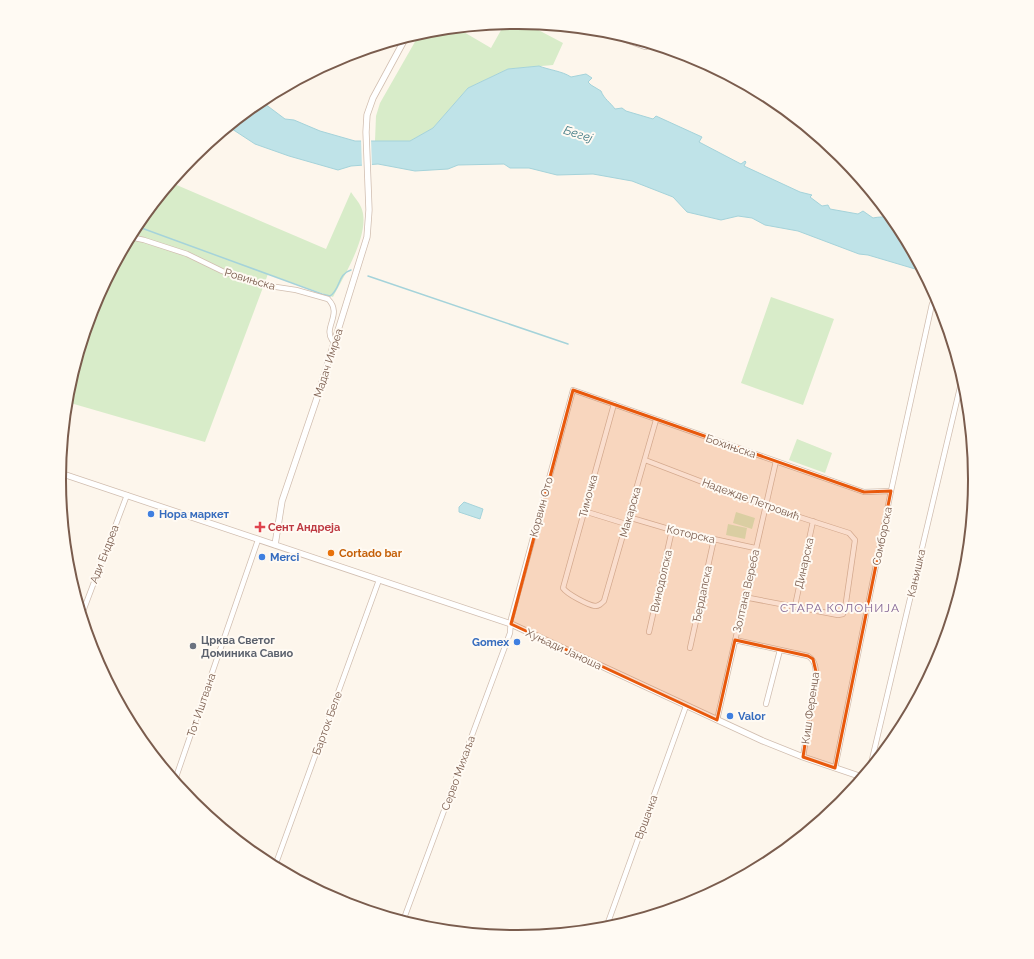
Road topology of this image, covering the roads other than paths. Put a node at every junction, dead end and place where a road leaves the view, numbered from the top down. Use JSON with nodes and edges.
{"nodes":[{"id":1,"x":403,"y":43,"type":"edge"},
{"id":2,"x":136,"y":238,"type":"edge"},
{"id":3,"x":932,"y":305,"type":"edge"},
{"id":4,"x":335,"y":340,"type":"junction"},
{"id":5,"x":573,"y":390,"type":"joint"},
{"id":6,"x":959,"y":392,"type":"edge"},
{"id":7,"x":614,"y":404,"type":"junction"},
{"id":8,"x":656,"y":420,"type":"junction"},
{"id":9,"x":645,"y":460,"type":"junction"},
{"id":10,"x":776,"y":461,"type":"junction"},
{"id":11,"x":66,"y":475,"type":"edge"},
{"id":12,"x":891,"y":491,"type":"junction"},
{"id":13,"x":126,"y":495,"type":"junction"},
{"id":14,"x":765,"y":506,"type":"junction"},
{"id":15,"x":584,"y":511,"type":"junction"},
{"id":16,"x":628,"y":517,"type":"junction"},
{"id":17,"x":814,"y":521,"type":"junction"},
{"id":18,"x":626,"y":524,"type":"junction"},
{"id":19,"x":672,"y":530,"type":"junction"},
{"id":20,"x":714,"y":539,"type":"junction"},
{"id":21,"x":258,"y":540,"type":"junction"},
{"id":22,"x":275,"y":545,"type":"junction"},
{"id":23,"x":755,"y":548,"type":"junction"},
{"id":24,"x":379,"y":580,"type":"junction"},
{"id":25,"x":744,"y":597,"type":"junction"},
{"id":26,"x":602,"y":603,"type":"joint"},
{"id":27,"x":85,"y":606,"type":"edge"},
{"id":28,"x":794,"y":606,"type":"junction"},
{"id":29,"x":511,"y":624,"type":"junction"},
{"id":30,"x":649,"y":632,"type":"dead end"},
{"id":31,"x":735,"y":640,"type":"junction"},
{"id":32,"x":690,"y":648,"type":"dead end"},
{"id":33,"x":780,"y":650,"type":"junction"},
{"id":34,"x":766,"y":704,"type":"dead end"},
{"id":35,"x":686,"y":706,"type":"junction"},
{"id":36,"x":717,"y":720,"type":"junction"},
{"id":37,"x":873,"y":755,"type":"edge"},
{"id":38,"x":803,"y":757,"type":"junction"},
{"id":39,"x":834,"y":768,"type":"junction"},
{"id":40,"x":177,"y":775,"type":"edge"},
{"id":41,"x":857,"y":776,"type":"edge"},
{"id":42,"x":277,"y":860,"type":"edge"},
{"id":43,"x":405,"y":916,"type":"edge"},
{"id":44,"x":609,"y":920,"type":"edge"}],
"edges":[{"from":1,"to":4,"type":"street","name":"Мадач Имреа"},
{"from":2,"to":4,"type":"street","name":"Ровињска"},
{"from":3,"to":12,"type":"street","name":"Сомборска"},
{"from":4,"to":22,"type":"street","name":"Мадач Имреа"},
{"from":5,"to":7,"type":"street","name":"Бохињска"},
{"from":5,"to":29,"type":"street","name":"Корвин Ото"},
{"from":6,"to":37,"type":"street","name":"Кањишка"},
{"from":7,"to":8,"type":"street","name":"Бохињска"},
{"from":7,"to":15,"type":"street","name":"Тимочка"},
{"from":8,"to":9,"type":"street","name":"Макарска"},
{"from":8,"to":10,"type":"street","name":"Бохињска"},
{"from":9,"to":14,"type":"street","name":"Надежде Петровић"},
{"from":9,"to":16,"type":"street","name":"Макарска"},
{"from":10,"to":12,"type":"street","name":"Бохињска"},
{"from":10,"to":14,"type":"street","name":"Золтана Вереба"},
{"from":11,"to":13,"type":"street","name":"Хуњади Јаноша"},
{"from":12,"to":39,"type":"street","name":"Сомборска"},
{"from":13,"to":21,"type":"street","name":"Хуњади Јаноша"},
{"from":13,"to":27,"type":"street","name":"Ади Ендреа"},
{"from":14,"to":17,"type":"street","name":"Надежде Петровић"},
{"from":14,"to":23,"type":"street","name":"Золтана Вереба"},
{"from":15,"to":18,"type":"street"},
{"from":15,"to":26,"type":"street","name":"Тимочка"},
{"from":16,"to":18,"type":"street","name":"Макарска"},
{"from":16,"to":19,"type":"street","name":"Которска"},
{"from":17,"to":28,"type":"street","name":"Динарска"},
{"from":17,"to":28,"type":"street","name":"Надежде Петровић"},
{"from":18,"to":26,"type":"street","name":"Макарска"},
{"from":19,"to":20,"type":"street","name":"Которска"},
{"from":19,"to":30,"type":"street","name":"Винодолска"},
{"from":20,"to":23,"type":"street","name":"Которска"},
{"from":20,"to":32,"type":"street","name":"Ђердапска"},
{"from":21,"to":22,"type":"street","name":"Хуњади Јаноша"},
{"from":21,"to":40,"type":"street","name":"Тот Иштвана"},
{"from":22,"to":24,"type":"street","name":"Хуњади Јаноша"},
{"from":23,"to":25,"type":"street","name":"Золтана Вереба"},
{"from":24,"to":29,"type":"street","name":"Хуњади Јаноша"},
{"from":24,"to":42,"type":"street","name":"Барток Беле"},
{"from":25,"to":28,"type":"street"},
{"from":25,"to":31,"type":"street","name":"Золтана Вереба"},
{"from":29,"to":35,"type":"street","name":"Хуњади Јаноша"},
{"from":29,"to":43,"type":"street","name":"Серво Михаља"},
{"from":31,"to":33,"type":"street"},
{"from":31,"to":36,"type":"street","name":"Золтана Вереба"},
{"from":33,"to":34,"type":"street"},
{"from":33,"to":38,"type":"street","name":"Киш Ференца"},
{"from":35,"to":36,"type":"street","name":"Хуњади Јаноша"},
{"from":35,"to":44,"type":"street","name":"Вршачка"},
{"from":36,"to":38,"type":"street","name":"Хуњади Јаноша"},
{"from":38,"to":39,"type":"street","name":"Хуњади Јаноша"},
{"from":39,"to":41,"type":"street","name":"Хуњади Јаноша"}]}
